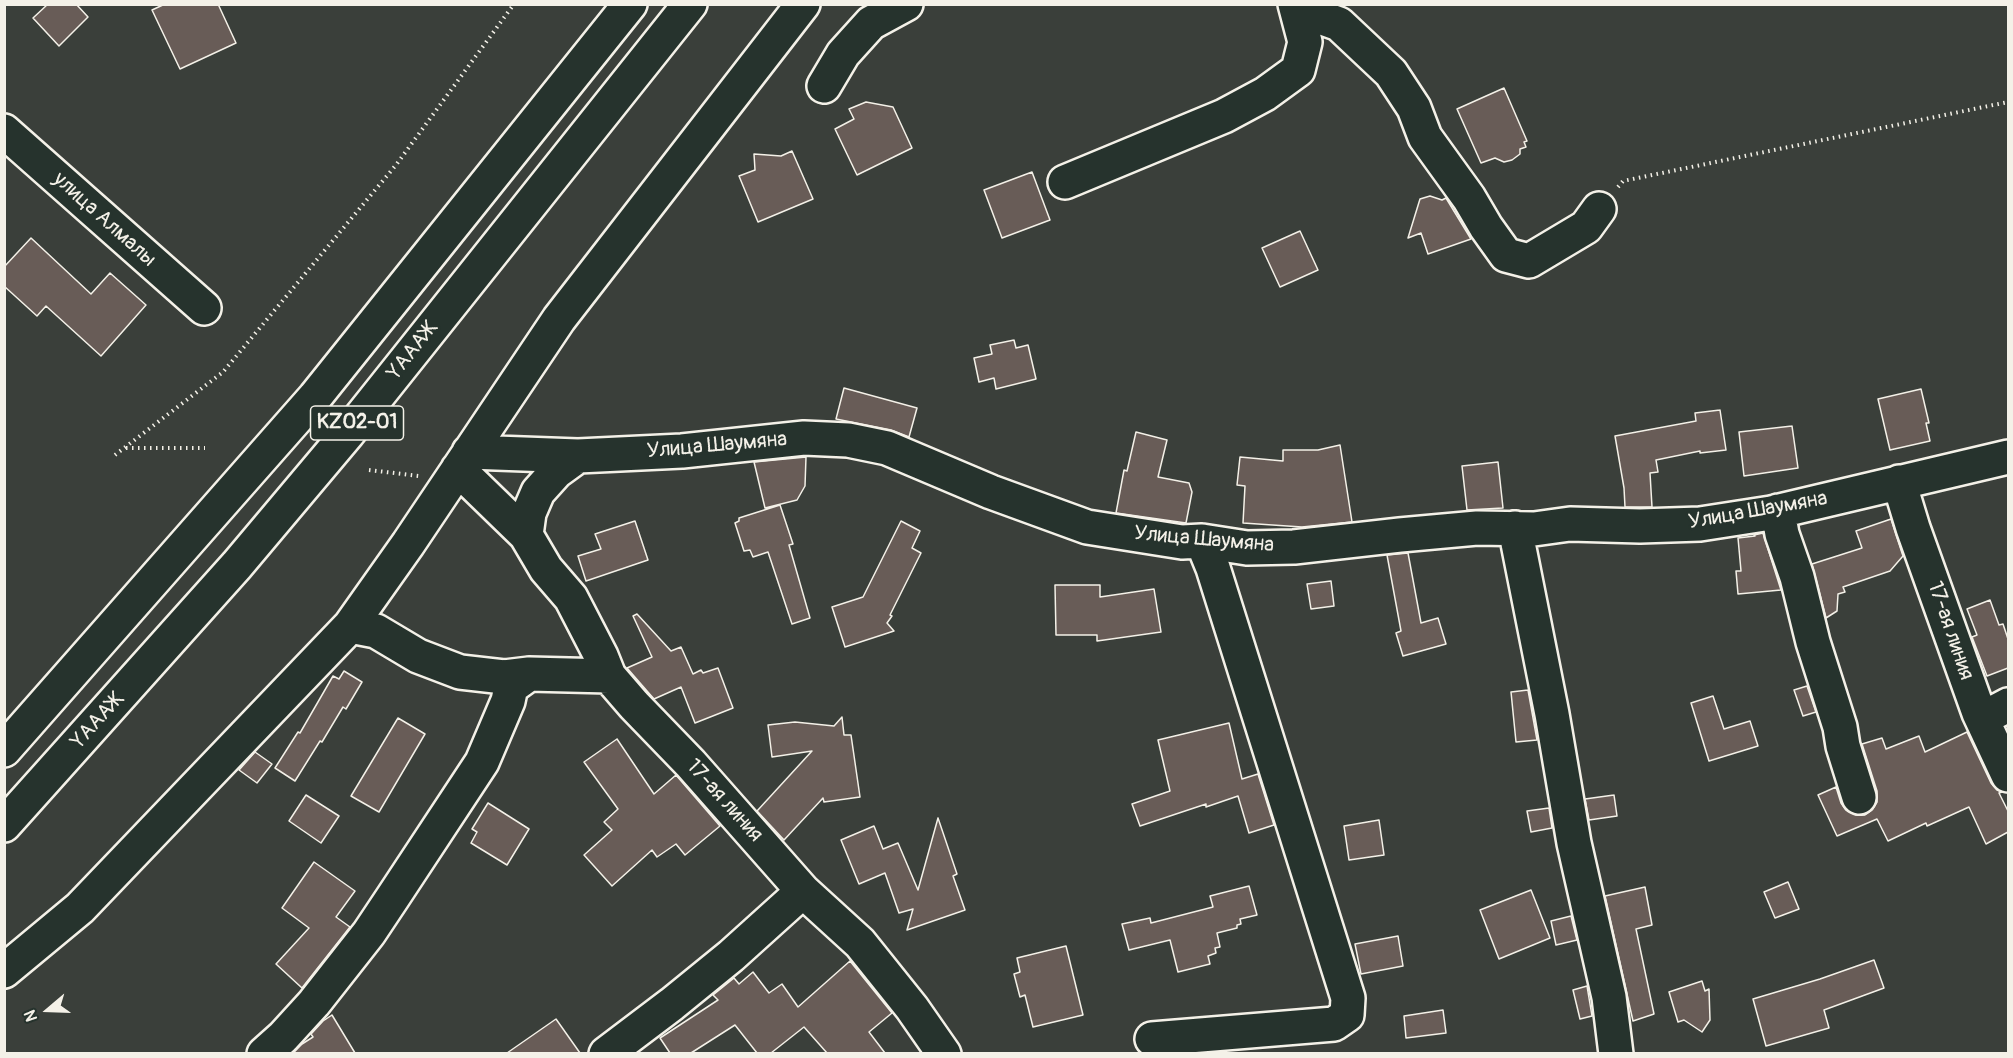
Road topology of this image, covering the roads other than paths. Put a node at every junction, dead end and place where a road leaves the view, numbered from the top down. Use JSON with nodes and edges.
{"nodes":[{"id":1,"x":630,"y":4,"type":"edge"},
{"id":2,"x":690,"y":4,"type":"edge"},
{"id":3,"x":803,"y":4,"type":"edge"},
{"id":4,"x":906,"y":4,"type":"edge"},
{"id":5,"x":1297,"y":4,"type":"edge"},
{"id":6,"x":824,"y":86,"type":"dead end"},
{"id":7,"x":4,"y":131,"type":"edge"},
{"id":8,"x":1065,"y":182,"type":"dead end"},
{"id":9,"x":1599,"y":209,"type":"road end"},
{"id":10,"x":204,"y":308,"type":"dead end"},
{"id":11,"x":578,"y":456,"type":"junction"},
{"id":12,"x":2008,"y":457,"type":"edge"},
{"id":13,"x":460,"y":467,"type":"junction"},
{"id":14,"x":1899,"y":482,"type":"junction"},
{"id":15,"x":1778,"y":511,"type":"junction"},
{"id":16,"x":1515,"y":528,"type":"junction"},
{"id":17,"x":526,"y":535,"type":"junction"},
{"id":18,"x":1202,"y":541,"type":"junction"},
{"id":19,"x":350,"y":626,"type":"junction"},
{"id":20,"x":460,"y":672,"type":"junction"},
{"id":21,"x":529,"y":674,"type":"junction"},
{"id":22,"x":609,"y":676,"type":"junction"},
{"id":23,"x":1994,"y":709,"type":"edge"},
{"id":24,"x":503,"y":713,"type":"junction"},
{"id":25,"x":4,"y":750,"type":"edge"},
{"id":26,"x":2008,"y":775,"type":"edge"},
{"id":27,"x":1859,"y":797,"type":"dead end"},
{"id":28,"x":4,"y":825,"type":"edge"},
{"id":29,"x":802,"y":891,"type":"junction"},
{"id":30,"x":4,"y":971,"type":"edge"},
{"id":31,"x":1152,"y":1039,"type":"dead end"},
{"id":32,"x":264,"y":1053,"type":"edge"},
{"id":33,"x":606,"y":1053,"type":"edge"},
{"id":34,"x":944,"y":1053,"type":"edge"},
{"id":35,"x":1616,"y":1053,"type":"edge"}],
"edges":[{"from":1,"to":25,"type":"main road","number":"KZ02-01"},
{"from":2,"to":28,"type":"main road","name":"ҮАААЖ","number":"KZ02-01"},
{"from":3,"to":13,"type":"main road"},
{"from":4,"to":6,"type":"main road"},
{"from":5,"to":8,"type":"main road"},
{"from":5,"to":9,"type":"main road"},
{"from":7,"to":10,"type":"main road","name":"улица Алмалы"},
{"from":11,"to":13,"type":"main road","name":"Улица Шаумяна"},
{"from":11,"to":17,"type":"main road"},
{"from":11,"to":18,"type":"main road","name":"Улица Шаумяна"},
{"from":12,"to":14,"type":"main road","name":"Улица Шаумяна"},
{"from":13,"to":17,"type":"main road","name":"17-ая линия"},
{"from":13,"to":19,"type":"main road"},
{"from":14,"to":15,"type":"main road","name":"Улица Шаумяна"},
{"from":14,"to":23,"type":"main road","name":"17-ая линия"},
{"from":15,"to":16,"type":"main road","name":"Улица Шаумяна"},
{"from":15,"to":27,"type":"main road"},
{"from":16,"to":18,"type":"main road","name":"Улица Шаумяна"},
{"from":16,"to":35,"type":"main road"},
{"from":17,"to":22,"type":"main road","name":"17-ая линия"},
{"from":18,"to":31,"type":"main road"},
{"from":19,"to":20,"type":"main road"},
{"from":19,"to":30,"type":"main road"},
{"from":20,"to":21,"type":"main road"},
{"from":20,"to":24,"type":"main road"},
{"from":21,"to":22,"type":"main road"},
{"from":21,"to":24,"type":"main road"},
{"from":22,"to":29,"type":"main road","name":"17-ая линия"},
{"from":23,"to":26,"type":"main road","name":"17-ая линия"},
{"from":24,"to":32,"type":"main road"},
{"from":29,"to":33,"type":"main road"},
{"from":29,"to":34,"type":"main road","name":"17-ая линия"}]}
